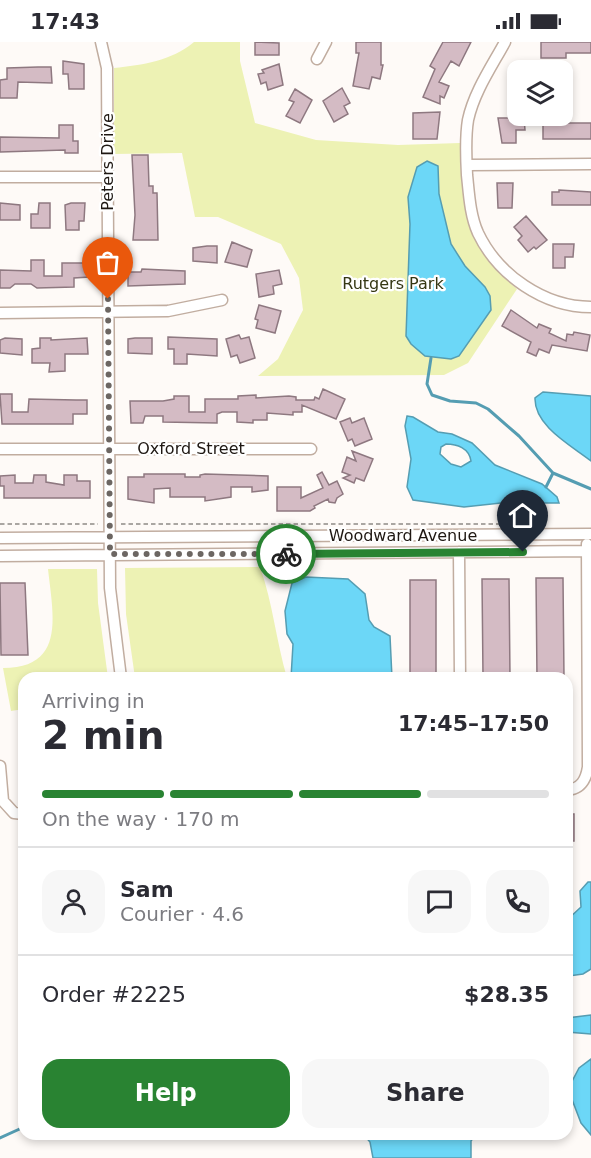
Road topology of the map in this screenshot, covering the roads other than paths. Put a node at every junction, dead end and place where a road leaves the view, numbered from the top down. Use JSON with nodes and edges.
{"nodes":[{"id":1,"x":101,"y":42,"type":"edge"},
{"id":2,"x":326,"y":42,"type":"edge"},
{"id":3,"x":506,"y":42,"type":"edge"},
{"id":4,"x":317,"y":59,"type":"dead end"},
{"id":5,"x":591,"y":164,"type":"edge"},
{"id":6,"x":467,"y":165,"type":"junction"},
{"id":7,"x":0,"y":177,"type":"edge"},
{"id":8,"x":106,"y":177,"type":"junction"},
{"id":9,"x":222,"y":300,"type":"dead end"},
{"id":10,"x":591,"y":306,"type":"edge"},
{"id":11,"x":108,"y":312,"type":"junction"},
{"id":12,"x":0,"y":313,"type":"edge"},
{"id":13,"x":0,"y":449,"type":"edge"},
{"id":14,"x":110,"y":449,"type":"junction"},
{"id":15,"x":311,"y":449,"type":"dead end"},
{"id":16,"x":589,"y":534,"type":"edge"},
{"id":17,"x":110,"y":537,"type":"junction"},
{"id":18,"x":0,"y":538,"type":"edge"},
{"id":19,"x":589,"y":551,"type":"edge"},
{"id":20,"x":459,"y":552,"type":"junction"},
{"id":21,"x":110,"y":554,"type":"junction"},
{"id":22,"x":0,"y":556,"type":"edge"},
{"id":23,"x":120,"y":672,"type":"edge"},
{"id":24,"x":460,"y":672,"type":"edge"},
{"id":25,"x":0,"y":766,"type":"edge"},
{"id":26,"x":573,"y":787,"type":"edge"},
{"id":27,"x":18,"y":812,"type":"edge"}],
"edges":[{"from":1,"to":8,"type":"street","name":"Peters Drive"},
{"from":2,"to":4,"type":"street"},
{"from":3,"to":6,"type":"street"},
{"from":5,"to":6,"type":"street"},
{"from":6,"to":10,"type":"street"},
{"from":7,"to":8,"type":"street"},
{"from":8,"to":11,"type":"street","name":"Peters Drive"},
{"from":9,"to":11,"type":"street"},
{"from":11,"to":12,"type":"street"},
{"from":11,"to":14,"type":"street","name":"Peters Drive"},
{"from":13,"to":14,"type":"street","name":"Oxford Street"},
{"from":14,"to":15,"type":"street","name":"Oxford Street"},
{"from":14,"to":17,"type":"street","name":"Peters Drive"},
{"from":16,"to":17,"type":"street","name":"Woodward Avenue"},
{"from":16,"to":19,"type":"street"},
{"from":17,"to":18,"type":"street","name":"Woodward Avenue"},
{"from":17,"to":21,"type":"street","name":"Peters Drive"},
{"from":19,"to":20,"type":"street","name":"Woodward Avenue"},
{"from":19,"to":26,"type":"street"},
{"from":20,"to":21,"type":"street","name":"Woodward Avenue"},
{"from":20,"to":24,"type":"street"},
{"from":21,"to":22,"type":"street","name":"Woodward Avenue"},
{"from":21,"to":23,"type":"street","name":"Peters Drive"},
{"from":25,"to":27,"type":"street"}]}
